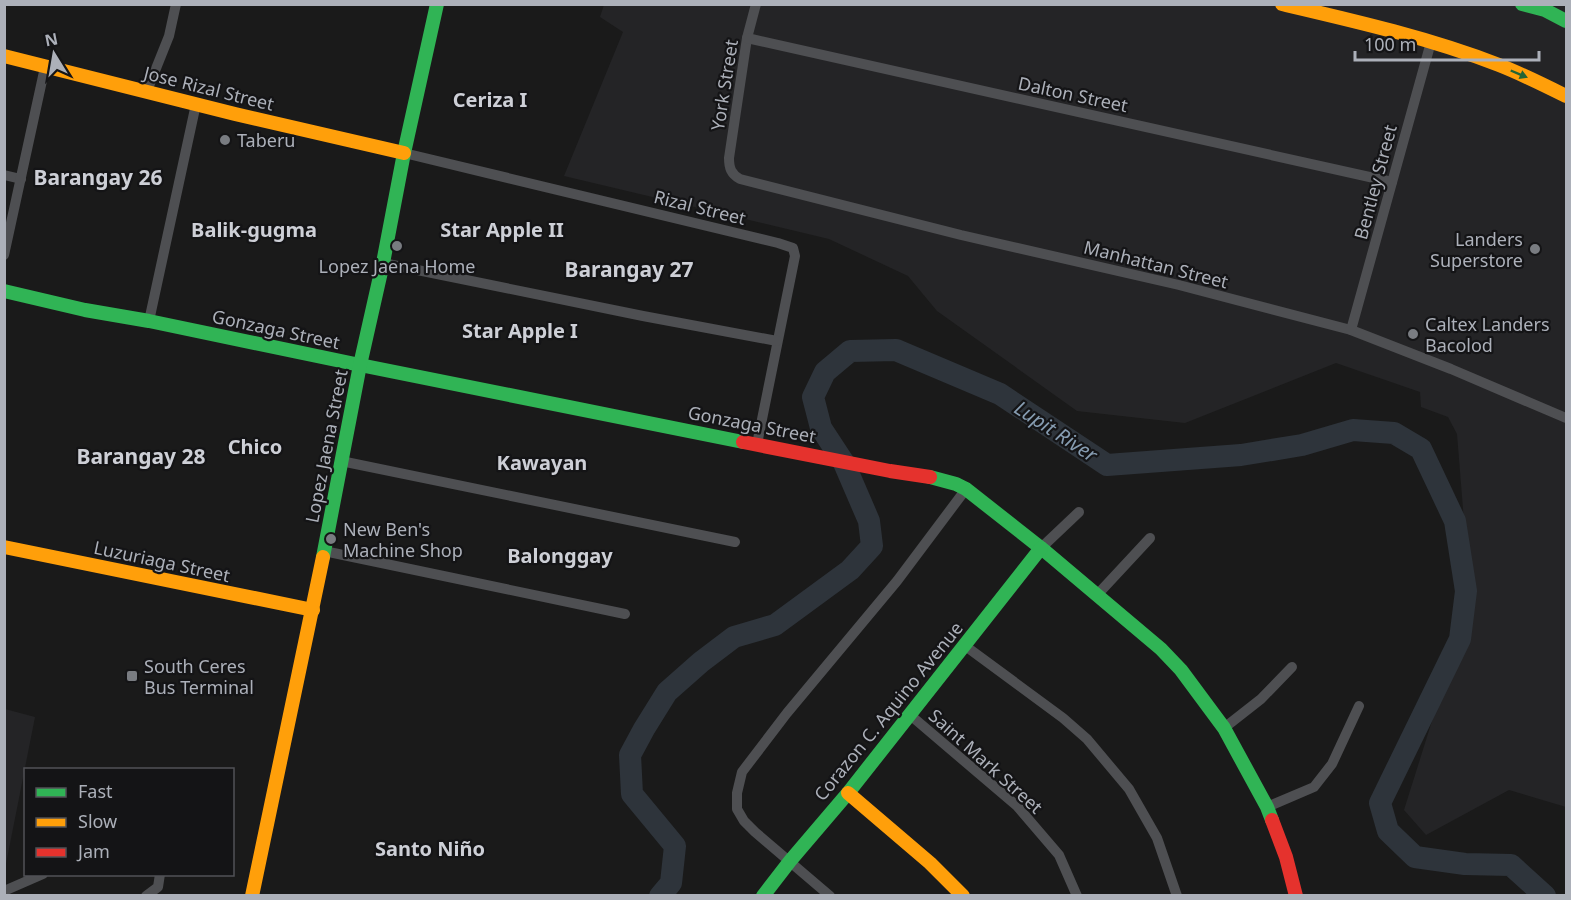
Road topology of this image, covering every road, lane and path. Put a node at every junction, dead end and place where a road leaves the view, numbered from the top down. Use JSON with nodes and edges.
{"nodes":[{"id":1,"x":176,"y":4,"type":"edge"},
{"id":2,"x":437,"y":4,"type":"edge"},
{"id":3,"x":756,"y":4,"type":"edge"},
{"id":4,"x":1282,"y":4,"type":"edge"},
{"id":5,"x":1522,"y":4,"type":"edge"},
{"id":6,"x":1566,"y":21,"type":"edge"},
{"id":7,"x":747,"y":38,"type":"junction"},
{"id":8,"x":1431,"y":42,"type":"junction"},
{"id":9,"x":4,"y":56,"type":"edge"},
{"id":10,"x":45,"y":67,"type":"junction"},
{"id":11,"x":147,"y":91,"type":"junction"},
{"id":12,"x":1566,"y":96,"type":"edge"},
{"id":13,"x":196,"y":104,"type":"junction"},
{"id":14,"x":404,"y":153,"type":"junction"},
{"id":15,"x":730,"y":171,"type":"joint"},
{"id":16,"x":4,"y":175,"type":"edge"},
{"id":17,"x":21,"y":179,"type":"junction"},
{"id":18,"x":1392,"y":182,"type":"junction"},
{"id":19,"x":4,"y":255,"type":"edge"},
{"id":20,"x":383,"y":262,"type":"junction"},
{"id":21,"x":4,"y":291,"type":"edge"},
{"id":22,"x":149,"y":321,"type":"junction"},
{"id":23,"x":1351,"y":330,"type":"junction"},
{"id":24,"x":777,"y":341,"type":"junction"},
{"id":25,"x":360,"y":365,"type":"junction"},
{"id":26,"x":1566,"y":418,"type":"edge"},
{"id":27,"x":757,"y":444,"type":"junction"},
{"id":28,"x":341,"y":461,"type":"junction"},
{"id":29,"x":966,"y":489,"type":"junction"},
{"id":30,"x":1079,"y":512,"type":"dead end"},
{"id":31,"x":1150,"y":538,"type":"dead end"},
{"id":32,"x":735,"y":542,"type":"dead end"},
{"id":33,"x":4,"y":547,"type":"edge"},
{"id":34,"x":1041,"y":548,"type":"junction"},
{"id":35,"x":324,"y":550,"type":"junction"},
{"id":36,"x":1097,"y":595,"type":"junction"},
{"id":37,"x":313,"y":610,"type":"junction"},
{"id":38,"x":625,"y":614,"type":"dead end"},
{"id":39,"x":964,"y":645,"type":"junction"},
{"id":40,"x":1292,"y":667,"type":"dead end"},
{"id":41,"x":1359,"y":706,"type":"dead end"},
{"id":42,"x":909,"y":714,"type":"junction"},
{"id":43,"x":1224,"y":728,"type":"junction"},
{"id":44,"x":848,"y":793,"type":"junction"},
{"id":45,"x":1267,"y":807,"type":"junction"},
{"id":46,"x":790,"y":861,"type":"junction"},
{"id":47,"x":38,"y":876,"type":"edge"},
{"id":48,"x":160,"y":876,"type":"edge"},
{"id":49,"x":4,"y":891,"type":"edge"},
{"id":50,"x":147,"y":896,"type":"edge"},
{"id":51,"x":252,"y":896,"type":"edge"},
{"id":52,"x":763,"y":896,"type":"edge"},
{"id":53,"x":831,"y":896,"type":"edge"},
{"id":54,"x":963,"y":896,"type":"edge"},
{"id":55,"x":1077,"y":896,"type":"edge"},
{"id":56,"x":1177,"y":896,"type":"edge"},
{"id":57,"x":1296,"y":896,"type":"edge"}],
"edges":[{"from":1,"to":11,"type":"street"},
{"from":2,"to":14,"type":"street","name":"Lopez Jaena Street"},
{"from":3,"to":7,"type":"street","name":"York Street"},
{"from":4,"to":8,"type":"street"},
{"from":5,"to":6,"type":"street"},
{"from":7,"to":15,"type":"street","name":"York Street"},
{"from":7,"to":18,"type":"street","name":"Dalton Street"},
{"from":8,"to":12,"type":"street","one_way":true},
{"from":8,"to":18,"type":"street","name":"Bentley Street"},
{"from":9,"to":10,"type":"street","name":"Jose Rizal Street"},
{"from":10,"to":11,"type":"street","name":"Jose Rizal Street"},
{"from":10,"to":17,"type":"street"},
{"from":11,"to":13,"type":"street","name":"Jose Rizal Street"},
{"from":13,"to":14,"type":"street","name":"Jose Rizal Street"},
{"from":13,"to":22,"type":"street"},
{"from":14,"to":20,"type":"street","name":"Lopez Jaena Street"},
{"from":14,"to":24,"type":"street","name":"Rizal Street"},
{"from":15,"to":23,"type":"street","name":"Manhattan Street"},
{"from":16,"to":17,"type":"street"},
{"from":17,"to":19,"type":"street"},
{"from":18,"to":23,"type":"street","name":"Bentley Street"},
{"from":20,"to":24,"type":"street"},
{"from":20,"to":25,"type":"street","name":"Lopez Jaena Street"},
{"from":21,"to":22,"type":"street","name":"Gonzaga Street"},
{"from":22,"to":25,"type":"street","name":"Gonzaga Street"},
{"from":23,"to":26,"type":"street","name":"Manhattan Street"},
{"from":24,"to":27,"type":"street","name":"Rizal Street"},
{"from":25,"to":27,"type":"street","name":"Gonzaga Street"},
{"from":25,"to":28,"type":"street","name":"Lopez Jaena Street"},
{"from":27,"to":29,"type":"street","name":"Gonzaga Street"},
{"from":28,"to":32,"type":"street"},
{"from":28,"to":35,"type":"street","name":"Lopez Jaena Street"},
{"from":29,"to":34,"type":"street","name":"Gonzaga Street"},
{"from":29,"to":46,"type":"street"},
{"from":30,"to":34,"type":"street"},
{"from":31,"to":36,"type":"street"},
{"from":33,"to":37,"type":"street","name":"Luzuriaga Street"},
{"from":34,"to":36,"type":"street","name":"Gonzaga Street"},
{"from":34,"to":39,"type":"street","name":"Corazon C. Aquino Avenue"},
{"from":35,"to":37,"type":"street","name":"Lopez Jaena Street"},
{"from":35,"to":38,"type":"street"},
{"from":36,"to":43,"type":"street","name":"Gonzaga Street"},
{"from":37,"to":51,"type":"street","name":"Lopez Jaena Street"},
{"from":39,"to":42,"type":"street","name":"Corazon C. Aquino Avenue"},
{"from":39,"to":56,"type":"street"},
{"from":40,"to":43,"type":"street"},
{"from":41,"to":45,"type":"street"},
{"from":42,"to":44,"type":"street","name":"Corazon C. Aquino Avenue"},
{"from":42,"to":55,"type":"street","name":"Saint Mark Street"},
{"from":43,"to":45,"type":"street","name":"Gonzaga Street"},
{"from":44,"to":46,"type":"street","name":"Corazon C. Aquino Avenue"},
{"from":44,"to":54,"type":"street"},
{"from":45,"to":57,"type":"street","name":"Gonzaga Street"},
{"from":46,"to":52,"type":"street","name":"Corazon C. Aquino Avenue"},
{"from":46,"to":53,"type":"street"},
{"from":47,"to":49,"type":"street"},
{"from":48,"to":50,"type":"street"}]}
